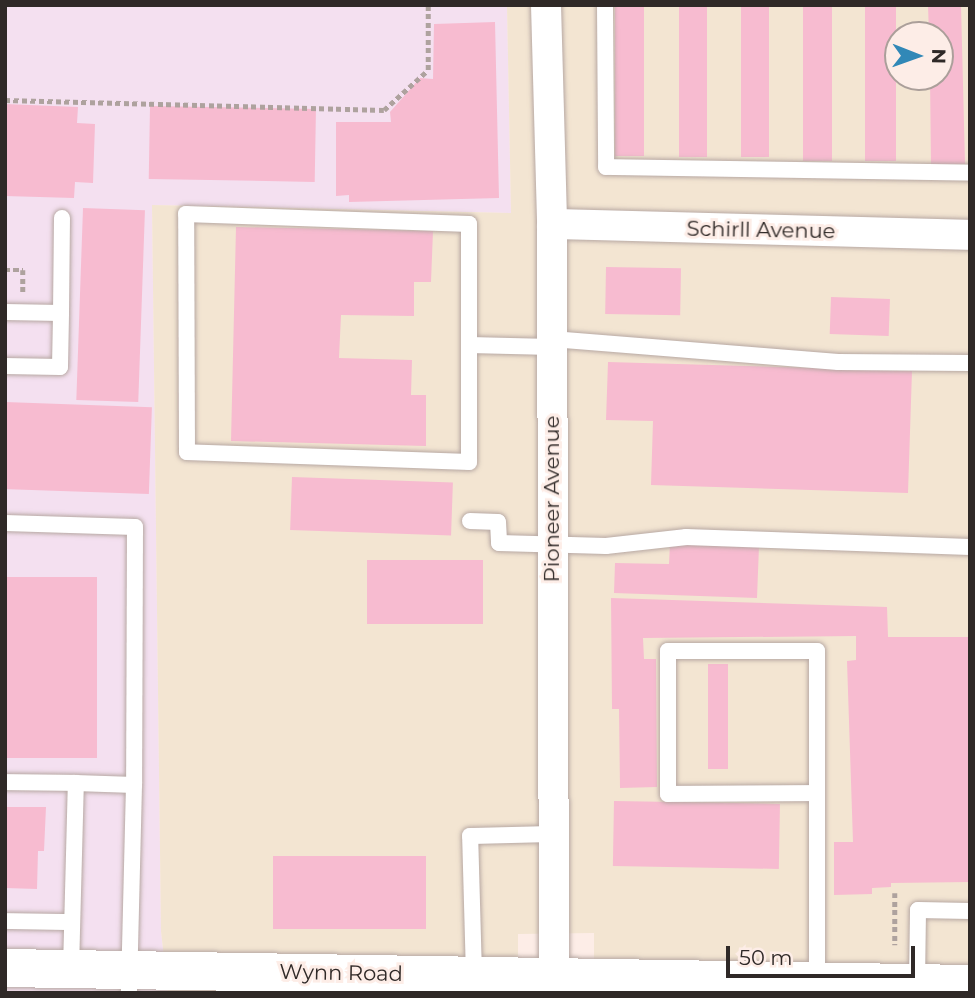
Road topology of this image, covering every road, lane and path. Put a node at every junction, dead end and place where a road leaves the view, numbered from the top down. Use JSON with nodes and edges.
{"nodes":[{"id":1,"x":428,"y":5,"type":"edge"},
{"id":2,"x":546,"y":5,"type":"edge"},
{"id":3,"x":605,"y":5,"type":"edge"},
{"id":4,"x":5,"y":100,"type":"edge"},
{"id":5,"x":970,"y":173,"type":"edge"},
{"id":6,"x":62,"y":218,"type":"dead end"},
{"id":7,"x":552,"y":224,"type":"junction"},
{"id":8,"x":970,"y":235,"type":"edge"},
{"id":9,"x":5,"y":312,"type":"edge"},
{"id":10,"x":61,"y":313,"type":"junction"},
{"id":11,"x":552,"y":343,"type":"junction"},
{"id":12,"x":469,"y":345,"type":"junction"},
{"id":13,"x":970,"y":363,"type":"edge"},
{"id":14,"x":5,"y":366,"type":"edge"},
{"id":15,"x":470,"y":522,"type":"dead end"},
{"id":16,"x":5,"y":523,"type":"edge"},
{"id":17,"x":552,"y":544,"type":"junction"},
{"id":18,"x":970,"y":547,"type":"edge"},
{"id":19,"x":5,"y":782,"type":"edge"},
{"id":20,"x":76,"y":782,"type":"junction"},
{"id":21,"x":134,"y":785,"type":"junction"},
{"id":22,"x":817,"y":793,"type":"junction"},
{"id":23,"x":553,"y":834,"type":"junction"},
{"id":24,"x":895,"y":893,"type":"dead end"},
{"id":25,"x":970,"y":911,"type":"edge"},
{"id":26,"x":5,"y":921,"type":"edge"},
{"id":27,"x":72,"y":922,"type":"junction"},
{"id":28,"x":895,"y":953,"type":"dead end"},
{"id":29,"x":5,"y":968,"type":"edge"},
{"id":30,"x":71,"y":969,"type":"junction"},
{"id":31,"x":474,"y":975,"type":"junction"},
{"id":32,"x":130,"y":981,"type":"edge"},
{"id":33,"x":817,"y":981,"type":"junction"},
{"id":34,"x":918,"y":983,"type":"junction"},
{"id":35,"x":553,"y":985,"type":"edge"},
{"id":36,"x":709,"y":986,"type":"edge"},
{"id":37,"x":969,"y":987,"type":"edge"},
{"id":38,"x":866,"y":988,"type":"edge"}],
"edges":[{"from":1,"to":4,"type":"path"},
{"from":2,"to":7,"type":"street","name":"Pioneer Avenue"},
{"from":3,"to":5,"type":"lane"},
{"from":6,"to":10,"type":"lane"},
{"from":7,"to":8,"type":"street","name":"Schirll Avenue"},
{"from":7,"to":11,"type":"street","name":"Pioneer Avenue"},
{"from":9,"to":10,"type":"lane"},
{"from":10,"to":14,"type":"lane"},
{"from":11,"to":12,"type":"lane"},
{"from":11,"to":13,"type":"lane"},
{"from":11,"to":17,"type":"street","name":"Pioneer Avenue"},
{"from":12,"to":12,"type":"lane"},
{"from":15,"to":17,"type":"lane"},
{"from":16,"to":21,"type":"lane"},
{"from":17,"to":18,"type":"lane"},
{"from":17,"to":23,"type":"street","name":"Pioneer Avenue"},
{"from":19,"to":20,"type":"lane"},
{"from":20,"to":21,"type":"lane"},
{"from":20,"to":27,"type":"lane"},
{"from":21,"to":32,"type":"lane"},
{"from":22,"to":22,"type":"lane"},
{"from":22,"to":33,"type":"lane"},
{"from":23,"to":31,"type":"lane"},
{"from":23,"to":35,"type":"street","name":"Pioneer Avenue"},
{"from":24,"to":28,"type":"path"},
{"from":25,"to":34,"type":"lane"},
{"from":26,"to":27,"type":"lane"},
{"from":27,"to":30,"type":"lane"},
{"from":29,"to":30,"type":"street","name":"Wynn Road"},
{"from":30,"to":32,"type":"street","name":"Wynn Road"},
{"from":31,"to":32,"type":"street","name":"Wynn Road"},
{"from":31,"to":35,"type":"street","name":"Wynn Road"},
{"from":33,"to":36,"type":"street","name":"Wynn Road"},
{"from":33,"to":38,"type":"street","name":"Wynn Road"},
{"from":34,"to":37,"type":"street","name":"Wynn Road"},
{"from":34,"to":38,"type":"street","name":"Wynn Road"},
{"from":35,"to":36,"type":"street","name":"Wynn Road"}]}
